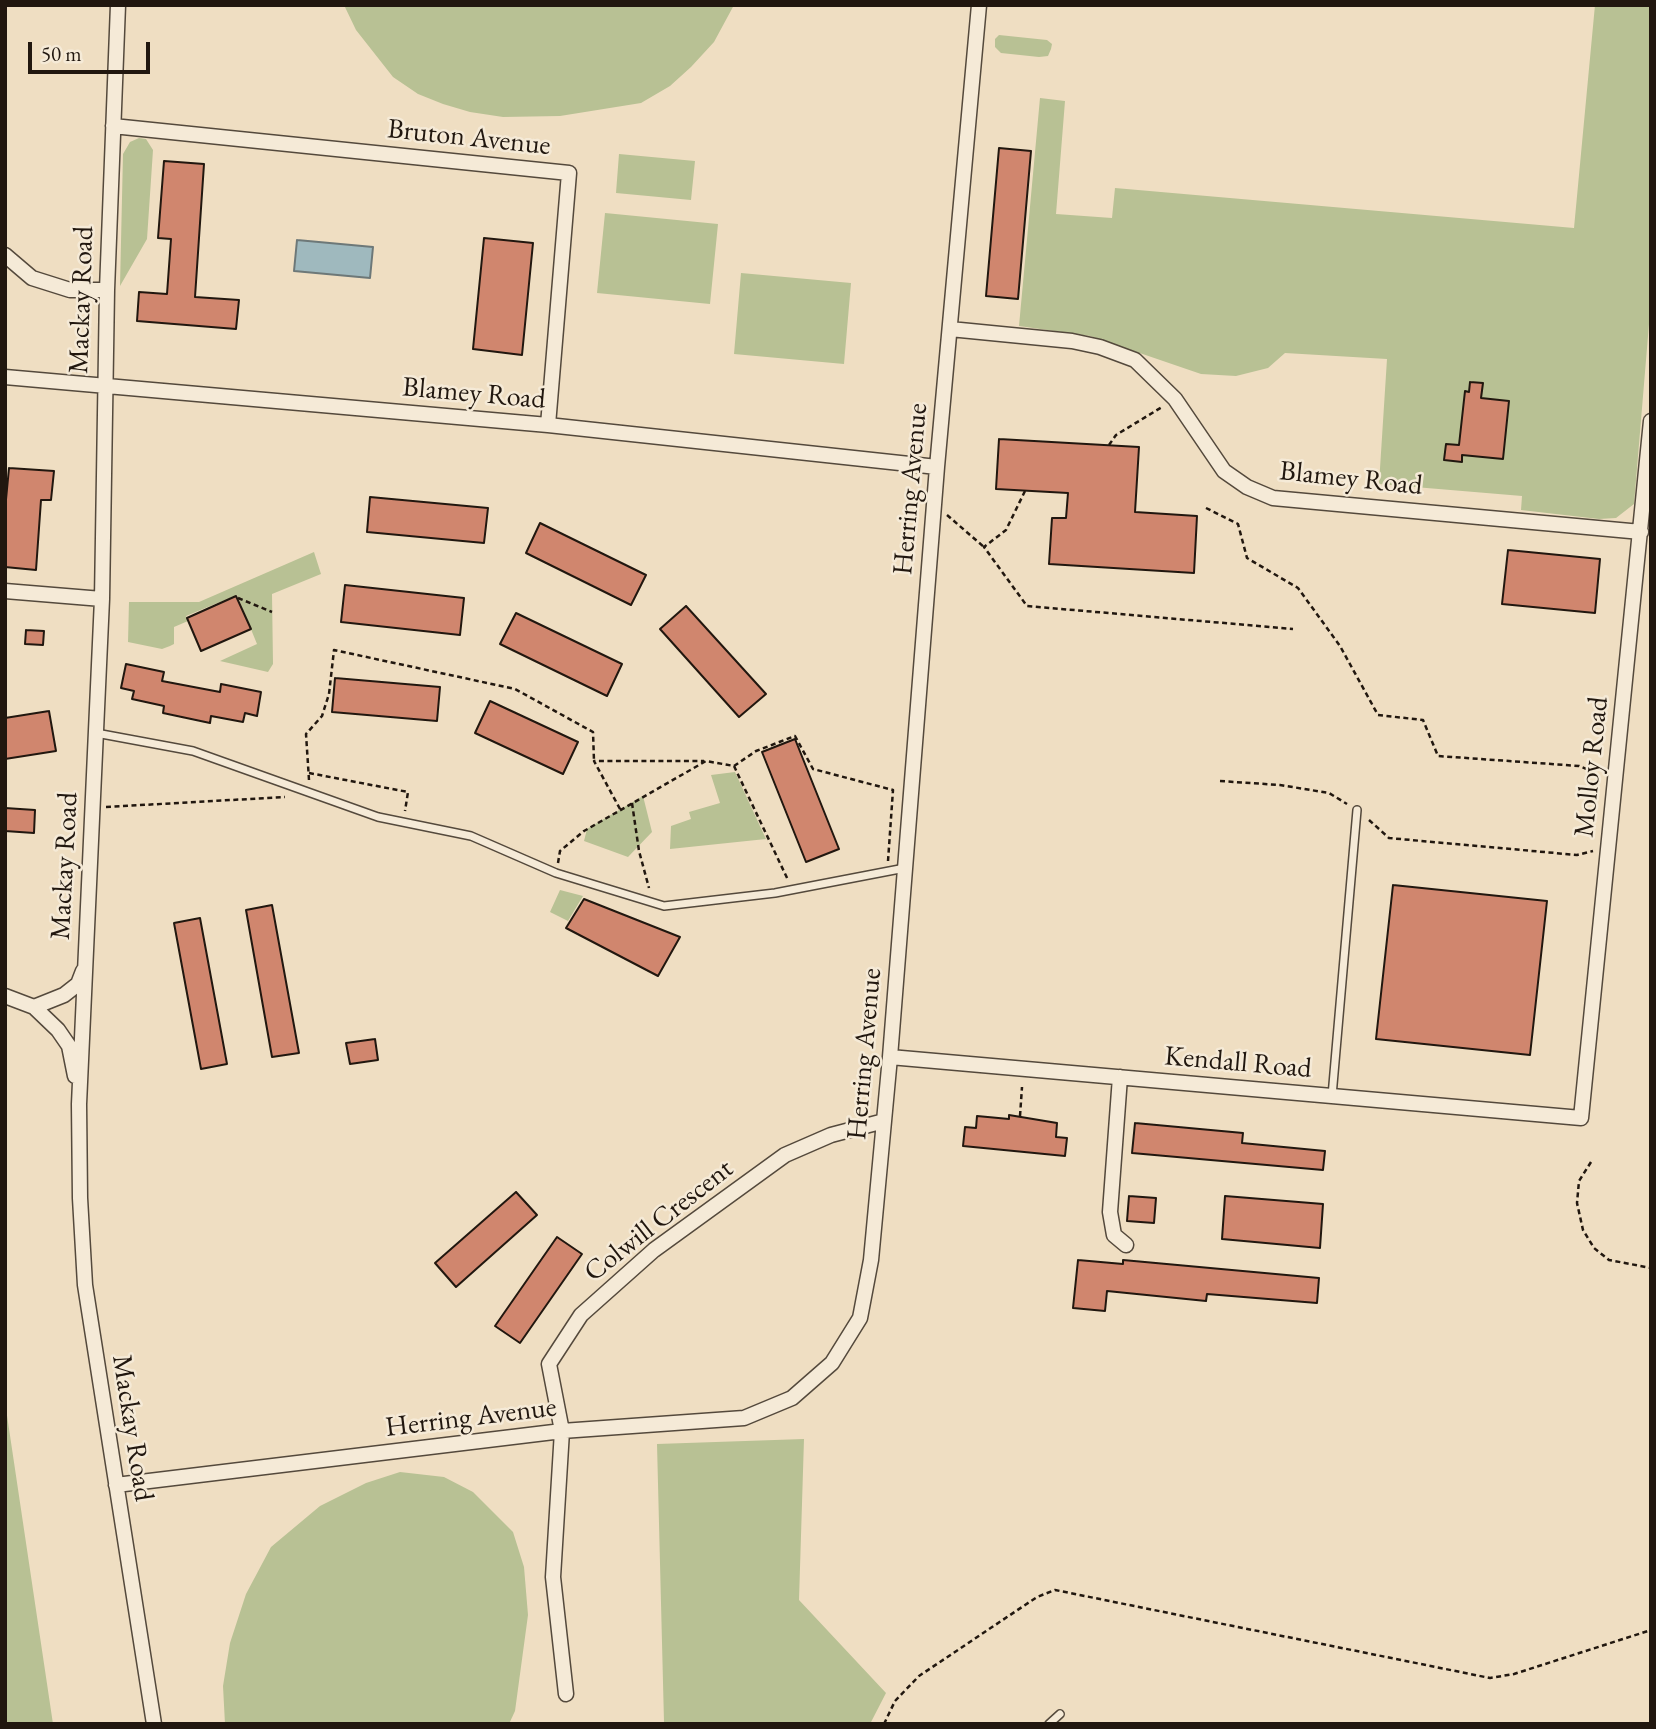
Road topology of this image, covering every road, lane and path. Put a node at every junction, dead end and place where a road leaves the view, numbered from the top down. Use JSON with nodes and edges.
{"nodes":[{"id":1,"x":118,"y":5,"type":"edge"},
{"id":2,"x":979,"y":5,"type":"edge"},
{"id":3,"x":113,"y":126,"type":"junction"},
{"id":4,"x":5,"y":255,"type":"edge"},
{"id":5,"x":107,"y":290,"type":"junction"},
{"id":6,"x":950,"y":329,"type":"junction"},
{"id":7,"x":5,"y":377,"type":"edge"},
{"id":8,"x":104,"y":387,"type":"junction"},
{"id":9,"x":1175,"y":398,"type":"junction"},
{"id":10,"x":1651,"y":421,"type":"edge"},
{"id":11,"x":548,"y":425,"type":"junction"},
{"id":12,"x":1109,"y":445,"type":"dead end"},
{"id":13,"x":937,"y":467,"type":"junction"},
{"id":14,"x":1024,"y":491,"type":"dead end"},
{"id":15,"x":934,"y":503,"type":"junction"},
{"id":16,"x":1206,"y":508,"type":"dead end"},
{"id":17,"x":1641,"y":532,"type":"junction"},
{"id":18,"x":985,"y":547,"type":"junction"},
{"id":19,"x":5,"y":591,"type":"edge"},
{"id":20,"x":238,"y":598,"type":"dead end"},
{"id":21,"x":102,"y":599,"type":"junction"},
{"id":22,"x":272,"y":612,"type":"dead end"},
{"id":23,"x":1293,"y":629,"type":"dead end"},
{"id":24,"x":96,"y":733,"type":"junction"},
{"id":25,"x":594,"y":761,"type":"junction"},
{"id":26,"x":706,"y":761,"type":"junction"},
{"id":27,"x":734,"y":766,"type":"junction"},
{"id":28,"x":309,"y":773,"type":"junction"},
{"id":29,"x":1220,"y":781,"type":"dead end"},
{"id":30,"x":1602,"y":788,"type":"dead end"},
{"id":31,"x":307,"y":792,"type":"junction"},
{"id":32,"x":632,"y":803,"type":"junction"},
{"id":33,"x":92,"y":808,"type":"junction"},
{"id":34,"x":620,"y":809,"type":"junction"},
{"id":35,"x":1357,"y":810,"type":"junction"},
{"id":36,"x":403,"y":822,"type":"junction"},
{"id":37,"x":1594,"y":851,"type":"dead end"},
{"id":38,"x":905,"y":868,"type":"junction"},
{"id":39,"x":887,"y":871,"type":"junction"},
{"id":40,"x":556,"y":873,"type":"junction"},
{"id":41,"x":792,"y":890,"type":"junction"},
{"id":42,"x":652,"y":902,"type":"junction"},
{"id":43,"x":85,"y":967,"type":"junction"},
{"id":44,"x":5,"y":996,"type":"edge"},
{"id":45,"x":34,"y":1007,"type":"junction"},
{"id":46,"x":890,"y":1057,"type":"junction"},
{"id":47,"x":1120,"y":1077,"type":"junction"},
{"id":48,"x":1022,"y":1087,"type":"dead end"},
{"id":49,"x":1332,"y":1096,"type":"junction"},
{"id":50,"x":79,"y":1104,"type":"junction"},
{"id":51,"x":1020,"y":1116,"type":"dead end"},
{"id":52,"x":1581,"y":1118,"type":"joint"},
{"id":53,"x":884,"y":1121,"type":"junction"},
{"id":54,"x":1591,"y":1162,"type":"dead end"},
{"id":55,"x":1126,"y":1245,"type":"dead end"},
{"id":56,"x":1651,"y":1268,"type":"edge"},
{"id":57,"x":562,"y":1431,"type":"junction"},
{"id":58,"x":116,"y":1485,"type":"junction"},
{"id":59,"x":1651,"y":1630,"type":"edge"},
{"id":60,"x":566,"y":1694,"type":"dead end"},
{"id":61,"x":1060,"y":1714,"type":"dead end"},
{"id":62,"x":154,"y":1724,"type":"edge"},
{"id":63,"x":884,"y":1724,"type":"edge"},
{"id":64,"x":1049,"y":1724,"type":"edge"}],
"edges":[{"from":1,"to":3,"type":"street","name":"Mackay Road"},
{"from":2,"to":6,"type":"street","name":"Herring Avenue"},
{"from":3,"to":5,"type":"street","name":"Mackay Road"},
{"from":3,"to":11,"type":"street","name":"Bruton Avenue"},
{"from":4,"to":5,"type":"street"},
{"from":5,"to":8,"type":"street","name":"Mackay Road"},
{"from":6,"to":9,"type":"street","name":"Blamey Road"},
{"from":6,"to":13,"type":"street","name":"Herring Avenue"},
{"from":7,"to":8,"type":"street","name":"Blamey Road"},
{"from":8,"to":11,"type":"street","name":"Blamey Road"},
{"from":8,"to":21,"type":"street","name":"Mackay Road"},
{"from":9,"to":12,"type":"path"},
{"from":9,"to":17,"type":"street","name":"Blamey Road"},
{"from":10,"to":17,"type":"street","name":"Molloy Road"},
{"from":11,"to":13,"type":"street","name":"Blamey Road"},
{"from":13,"to":15,"type":"street","name":"Herring Avenue"},
{"from":14,"to":18,"type":"path"},
{"from":15,"to":18,"type":"path"},
{"from":15,"to":38,"type":"street","name":"Herring Avenue"},
{"from":16,"to":30,"type":"path"},
{"from":17,"to":52,"type":"street","name":"Molloy Road"},
{"from":18,"to":23,"type":"path"},
{"from":19,"to":21,"type":"street"},
{"from":20,"to":22,"type":"path"},
{"from":21,"to":24,"type":"street","name":"Mackay Road"},
{"from":24,"to":31,"type":"lane"},
{"from":24,"to":33,"type":"street","name":"Mackay Road"},
{"from":25,"to":26,"type":"path"},
{"from":25,"to":28,"type":"path"},
{"from":25,"to":34,"type":"path"},
{"from":26,"to":27,"type":"path"},
{"from":26,"to":32,"type":"path"},
{"from":27,"to":39,"type":"path"},
{"from":27,"to":41,"type":"path"},
{"from":28,"to":31,"type":"path"},
{"from":28,"to":36,"type":"path"},
{"from":29,"to":35,"type":"path"},
{"from":31,"to":33,"type":"path"},
{"from":31,"to":36,"type":"lane"},
{"from":32,"to":34,"type":"path"},
{"from":32,"to":42,"type":"path"},
{"from":33,"to":43,"type":"street","name":"Mackay Road"},
{"from":34,"to":40,"type":"path"},
{"from":35,"to":37,"type":"path"},
{"from":35,"to":49,"type":"lane"},
{"from":36,"to":40,"type":"lane"},
{"from":38,"to":39,"type":"lane"},
{"from":38,"to":46,"type":"street","name":"Herring Avenue"},
{"from":39,"to":41,"type":"lane"},
{"from":40,"to":42,"type":"lane"},
{"from":41,"to":42,"type":"lane"},
{"from":43,"to":45,"type":"street"},
{"from":43,"to":50,"type":"street","name":"Mackay Road"},
{"from":44,"to":45,"type":"street"},
{"from":45,"to":50,"type":"street"},
{"from":46,"to":47,"type":"street","name":"Kendall Road"},
{"from":46,"to":53,"type":"street","name":"Herring Avenue"},
{"from":47,"to":49,"type":"street","name":"Kendall Road"},
{"from":47,"to":55,"type":"street"},
{"from":48,"to":51,"type":"path"},
{"from":49,"to":52,"type":"street","name":"Kendall Road"},
{"from":50,"to":58,"type":"street","name":"Mackay Road"},
{"from":53,"to":57,"type":"street","name":"Colwill Crescent"},
{"from":53,"to":57,"type":"street","name":"Herring Avenue"},
{"from":54,"to":56,"type":"path"},
{"from":57,"to":58,"type":"street","name":"Herring Avenue"},
{"from":57,"to":60,"type":"street","name":"Colwill Crescent"},
{"from":58,"to":62,"type":"street","name":"Mackay Road"},
{"from":59,"to":63,"type":"path"},
{"from":61,"to":64,"type":"lane"}]}
